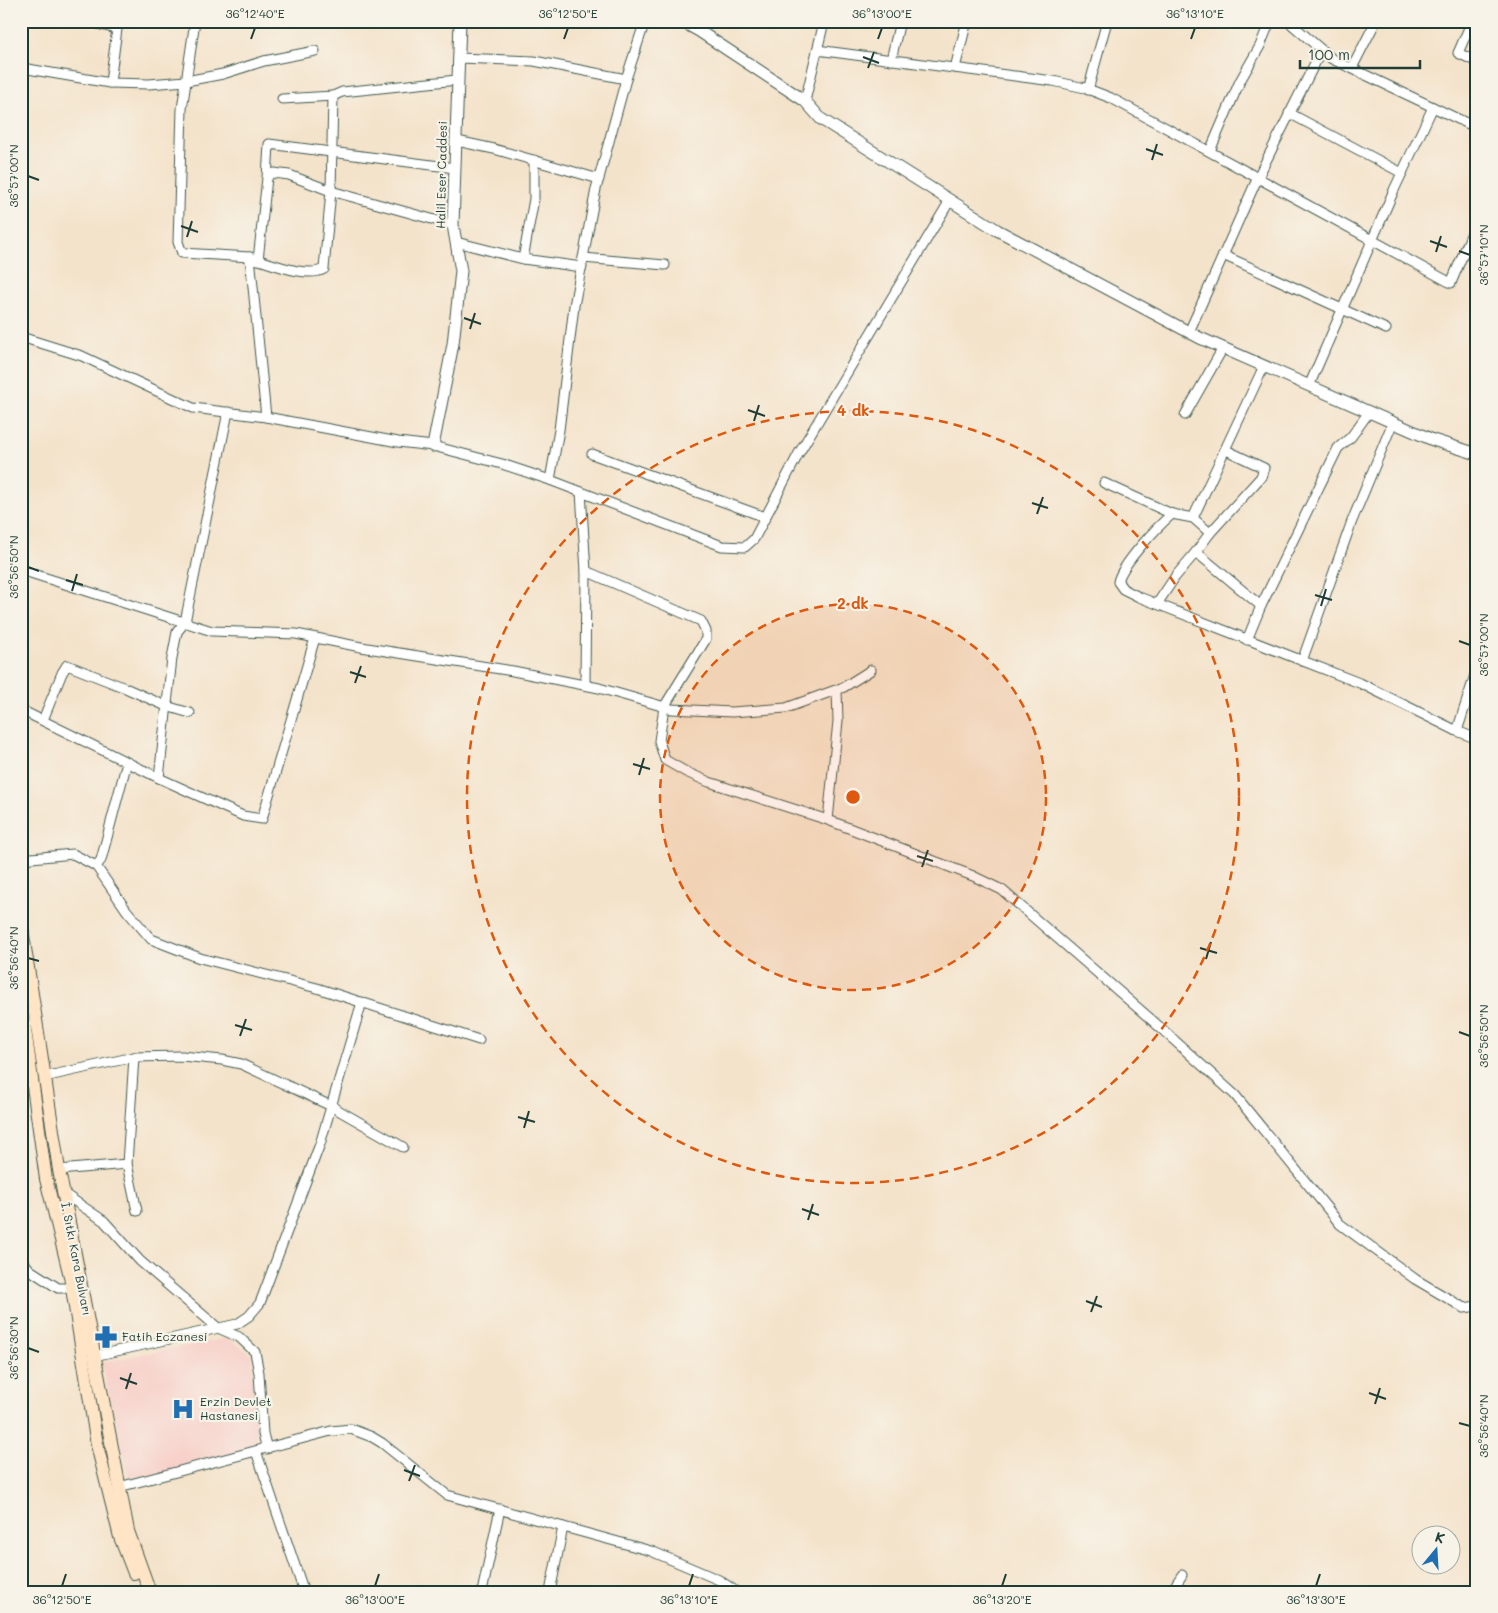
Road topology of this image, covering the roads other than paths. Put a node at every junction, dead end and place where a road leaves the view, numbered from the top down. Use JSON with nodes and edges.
{"nodes":[{"id":1,"x":87,"y":21,"type":"edge"},
{"id":2,"x":195,"y":21,"type":"edge"},
{"id":3,"x":460,"y":21,"type":"edge"},
{"id":4,"x":645,"y":21,"type":"edge"},
{"id":5,"x":681,"y":21,"type":"edge"},
{"id":6,"x":826,"y":21,"type":"edge"},
{"id":7,"x":900,"y":21,"type":"edge"},
{"id":8,"x":967,"y":21,"type":"edge"},
{"id":9,"x":1107,"y":21,"type":"edge"},
{"id":10,"x":1270,"y":21,"type":"edge"},
{"id":11,"x":1288,"y":21,"type":"edge"},
{"id":12,"x":1376,"y":21,"type":"edge"},
{"id":13,"x":1472,"y":21,"type":"edge"},
{"id":14,"x":117,"y":25,"type":"edge"},
{"id":15,"x":817,"y":50,"type":"junction"},
{"id":16,"x":315,"y":51,"type":"dead end"},
{"id":17,"x":1321,"y":51,"type":"junction"},
{"id":18,"x":458,"y":58,"type":"junction"},
{"id":19,"x":891,"y":60,"type":"junction"},
{"id":20,"x":1477,"y":62,"type":"edge"},
{"id":21,"x":955,"y":68,"type":"junction"},
{"id":22,"x":1352,"y":68,"type":"junction"},
{"id":23,"x":21,"y":70,"type":"edge"},
{"id":24,"x":626,"y":79,"type":"junction"},
{"id":25,"x":458,"y":80,"type":"junction"},
{"id":26,"x":186,"y":81,"type":"junction"},
{"id":27,"x":110,"y":83,"type":"junction"},
{"id":28,"x":1088,"y":90,"type":"junction"},
{"id":29,"x":333,"y":96,"type":"junction"},
{"id":30,"x":282,"y":99,"type":"dead end"},
{"id":31,"x":804,"y":101,"type":"junction"},
{"id":32,"x":1433,"y":107,"type":"junction"},
{"id":33,"x":1289,"y":113,"type":"junction"},
{"id":34,"x":1477,"y":128,"type":"edge"},
{"id":35,"x":457,"y":141,"type":"junction"},
{"id":36,"x":333,"y":152,"type":"junction"},
{"id":37,"x":1210,"y":152,"type":"junction"},
{"id":38,"x":534,"y":160,"type":"junction"},
{"id":39,"x":455,"y":168,"type":"junction"},
{"id":40,"x":1402,"y":173,"type":"junction"},
{"id":41,"x":1258,"y":177,"type":"junction"},
{"id":42,"x":267,"y":178,"type":"junction"},
{"id":43,"x":599,"y":179,"type":"junction"},
{"id":44,"x":331,"y":191,"type":"junction"},
{"id":45,"x":949,"y":202,"type":"junction"},
{"id":46,"x":1477,"y":221,"type":"edge"},
{"id":47,"x":453,"y":225,"type":"junction"},
{"id":48,"x":1372,"y":239,"type":"junction"},
{"id":49,"x":456,"y":242,"type":"junction"},
{"id":50,"x":1223,"y":255,"type":"junction"},
{"id":51,"x":254,"y":258,"type":"junction"},
{"id":52,"x":523,"y":259,"type":"junction"},
{"id":53,"x":582,"y":263,"type":"junction"},
{"id":54,"x":665,"y":265,"type":"dead end"},
{"id":55,"x":1341,"y":308,"type":"junction"},
{"id":56,"x":1386,"y":329,"type":"dead end"},
{"id":57,"x":1189,"y":332,"type":"junction"},
{"id":58,"x":21,"y":336,"type":"edge"},
{"id":59,"x":1224,"y":348,"type":"junction"},
{"id":60,"x":1264,"y":366,"type":"junction"},
{"id":61,"x":1309,"y":386,"type":"junction"},
{"id":62,"x":228,"y":412,"type":"junction"},
{"id":63,"x":1369,"y":412,"type":"junction"},
{"id":64,"x":1185,"y":415,"type":"dead end"},
{"id":65,"x":266,"y":417,"type":"junction"},
{"id":66,"x":1393,"y":422,"type":"junction"},
{"id":67,"x":433,"y":446,"type":"junction"},
{"id":68,"x":1226,"y":450,"type":"junction"},
{"id":69,"x":592,"y":454,"type":"dead end"},
{"id":70,"x":1477,"y":454,"type":"edge"},
{"id":71,"x":550,"y":480,"type":"junction"},
{"id":72,"x":1104,"y":483,"type":"dead end"},
{"id":73,"x":580,"y":492,"type":"junction"},
{"id":74,"x":1172,"y":514,"type":"junction"},
{"id":75,"x":766,"y":517,"type":"junction"},
{"id":76,"x":1193,"y":518,"type":"junction"},
{"id":77,"x":1210,"y":533,"type":"junction"},
{"id":78,"x":1196,"y":552,"type":"junction"},
{"id":79,"x":21,"y":570,"type":"edge"},
{"id":80,"x":586,"y":571,"type":"junction"},
{"id":81,"x":1157,"y":604,"type":"junction"},
{"id":82,"x":1261,"y":606,"type":"junction"},
{"id":83,"x":185,"y":622,"type":"junction"},
{"id":84,"x":315,"y":638,"type":"junction"},
{"id":85,"x":1247,"y":640,"type":"junction"},
{"id":86,"x":1302,"y":661,"type":"junction"},
{"id":87,"x":1477,"y":669,"type":"edge"},
{"id":88,"x":871,"y":670,"type":"dead end"},
{"id":89,"x":584,"y":685,"type":"junction"},
{"id":90,"x":837,"y":690,"type":"junction"},
{"id":91,"x":166,"y":706,"type":"junction"},
{"id":92,"x":664,"y":707,"type":"junction"},
{"id":93,"x":21,"y":710,"type":"edge"},
{"id":94,"x":190,"y":713,"type":"dead end"},
{"id":95,"x":43,"y":720,"type":"junction"},
{"id":96,"x":1457,"y":731,"type":"junction"},
{"id":97,"x":1477,"y":739,"type":"edge"},
{"id":98,"x":127,"y":762,"type":"junction"},
{"id":99,"x":158,"y":778,"type":"junction"},
{"id":100,"x":828,"y":820,"type":"junction"},
{"id":101,"x":21,"y":858,"type":"edge"},
{"id":102,"x":96,"y":866,"type":"junction"},
{"id":103,"x":21,"y":922,"type":"edge"},
{"id":104,"x":21,"y":1002,"type":"edge"},
{"id":105,"x":362,"y":1002,"type":"junction"},
{"id":106,"x":479,"y":1040,"type":"dead end"},
{"id":107,"x":25,"y":1055,"type":"edge"},
{"id":108,"x":134,"y":1057,"type":"junction"},
{"id":109,"x":44,"y":1077,"type":"junction"},
{"id":110,"x":331,"y":1106,"type":"junction"},
{"id":111,"x":403,"y":1147,"type":"dead end"},
{"id":112,"x":127,"y":1164,"type":"junction"},
{"id":113,"x":58,"y":1170,"type":"junction"},
{"id":114,"x":63,"y":1193,"type":"junction"},
{"id":115,"x":137,"y":1211,"type":"dead end"},
{"id":116,"x":21,"y":1259,"type":"edge"},
{"id":117,"x":77,"y":1288,"type":"junction"},
{"id":118,"x":1477,"y":1306,"type":"edge"},
{"id":119,"x":218,"y":1328,"type":"junction"},
{"id":120,"x":94,"y":1356,"type":"junction"},
{"id":121,"x":267,"y":1449,"type":"junction"},
{"id":122,"x":256,"y":1451,"type":"junction"},
{"id":123,"x":119,"y":1487,"type":"junction"},
{"id":124,"x":500,"y":1509,"type":"junction"},
{"id":125,"x":563,"y":1526,"type":"junction"},
{"id":126,"x":1182,"y":1575,"type":"dead end"},
{"id":127,"x":141,"y":1592,"type":"edge"},
{"id":128,"x":150,"y":1592,"type":"edge"},
{"id":129,"x":304,"y":1592,"type":"edge"},
{"id":130,"x":482,"y":1592,"type":"edge"},
{"id":131,"x":550,"y":1592,"type":"edge"},
{"id":132,"x":737,"y":1592,"type":"edge"},
{"id":133,"x":1171,"y":1592,"type":"edge"}],
"edges":[{"from":1,"to":14,"type":"street"},
{"from":2,"to":26,"type":"street"},
{"from":3,"to":18,"type":"street","name":"Halil Eser Caddesi"},
{"from":4,"to":24,"type":"street"},
{"from":5,"to":31,"type":"street"},
{"from":6,"to":15,"type":"street"},
{"from":7,"to":19,"type":"street"},
{"from":8,"to":21,"type":"street"},
{"from":9,"to":28,"type":"street"},
{"from":10,"to":37,"type":"street"},
{"from":11,"to":17,"type":"street"},
{"from":12,"to":22,"type":"street"},
{"from":13,"to":20,"type":"street"},
{"from":14,"to":27,"type":"street"},
{"from":15,"to":19,"type":"street"},
{"from":15,"to":31,"type":"street"},
{"from":16,"to":26,"type":"street"},
{"from":17,"to":22,"type":"street"},
{"from":17,"to":33,"type":"street"},
{"from":18,"to":24,"type":"street"},
{"from":18,"to":25,"type":"street","name":"Halil Eser Caddesi"},
{"from":19,"to":21,"type":"street"},
{"from":21,"to":28,"type":"street"},
{"from":22,"to":32,"type":"street"},
{"from":23,"to":27,"type":"street"},
{"from":24,"to":43,"type":"street"},
{"from":25,"to":29,"type":"street"},
{"from":25,"to":35,"type":"street","name":"Halil Eser Caddesi"},
{"from":26,"to":27,"type":"street"},
{"from":26,"to":51,"type":"street"},
{"from":28,"to":37,"type":"street"},
{"from":29,"to":30,"type":"street"},
{"from":29,"to":36,"type":"street"},
{"from":31,"to":45,"type":"street"},
{"from":32,"to":34,"type":"street"},
{"from":32,"to":40,"type":"street"},
{"from":33,"to":40,"type":"street"},
{"from":33,"to":41,"type":"street"},
{"from":35,"to":38,"type":"street"},
{"from":35,"to":39,"type":"street","name":"Halil Eser Caddesi"},
{"from":36,"to":39,"type":"street"},
{"from":36,"to":42,"type":"street"},
{"from":36,"to":44,"type":"street"},
{"from":37,"to":41,"type":"street"},
{"from":38,"to":43,"type":"street"},
{"from":38,"to":52,"type":"street"},
{"from":39,"to":47,"type":"street","name":"Halil Eser Caddesi"},
{"from":40,"to":48,"type":"street"},
{"from":41,"to":48,"type":"street"},
{"from":41,"to":50,"type":"street"},
{"from":42,"to":44,"type":"street"},
{"from":42,"to":51,"type":"street"},
{"from":43,"to":53,"type":"street"},
{"from":44,"to":47,"type":"street"},
{"from":44,"to":51,"type":"street"},
{"from":45,"to":57,"type":"street"},
{"from":45,"to":75,"type":"street"},
{"from":46,"to":48,"type":"street"},
{"from":47,"to":49,"type":"street","name":"Halil Eser Caddesi"},
{"from":48,"to":55,"type":"street"},
{"from":49,"to":52,"type":"street"},
{"from":49,"to":67,"type":"street","name":"Halil Eser Caddesi"},
{"from":50,"to":55,"type":"street"},
{"from":50,"to":57,"type":"street"},
{"from":51,"to":65,"type":"street"},
{"from":52,"to":53,"type":"street"},
{"from":53,"to":54,"type":"street"},
{"from":53,"to":71,"type":"street"},
{"from":55,"to":56,"type":"street"},
{"from":55,"to":61,"type":"street"},
{"from":57,"to":59,"type":"street"},
{"from":58,"to":62,"type":"street"},
{"from":59,"to":60,"type":"street"},
{"from":59,"to":64,"type":"street"},
{"from":60,"to":61,"type":"street"},
{"from":60,"to":68,"type":"street"},
{"from":61,"to":63,"type":"street"},
{"from":62,"to":65,"type":"street"},
{"from":62,"to":83,"type":"street"},
{"from":63,"to":66,"type":"street"},
{"from":63,"to":82,"type":"street"},
{"from":65,"to":67,"type":"street"},
{"from":66,"to":70,"type":"street"},
{"from":66,"to":86,"type":"street"},
{"from":67,"to":71,"type":"street"},
{"from":68,"to":76,"type":"street"},
{"from":68,"to":77,"type":"street"},
{"from":69,"to":75,"type":"street"},
{"from":71,"to":73,"type":"street"},
{"from":72,"to":74,"type":"street"},
{"from":73,"to":75,"type":"street"},
{"from":73,"to":80,"type":"street"},
{"from":74,"to":76,"type":"street"},
{"from":74,"to":81,"type":"street"},
{"from":76,"to":77,"type":"street"},
{"from":77,"to":78,"type":"street"},
{"from":78,"to":81,"type":"street"},
{"from":78,"to":82,"type":"street"},
{"from":79,"to":83,"type":"street"},
{"from":80,"to":89,"type":"street"},
{"from":80,"to":92,"type":"street"},
{"from":81,"to":85,"type":"street"},
{"from":82,"to":85,"type":"street"},
{"from":83,"to":84,"type":"street"},
{"from":83,"to":91,"type":"street"},
{"from":84,"to":89,"type":"street"},
{"from":84,"to":99,"type":"street"},
{"from":85,"to":86,"type":"street"},
{"from":86,"to":96,"type":"street"},
{"from":87,"to":96,"type":"street"},
{"from":88,"to":90,"type":"street"},
{"from":89,"to":92,"type":"street"},
{"from":90,"to":92,"type":"street"},
{"from":90,"to":100,"type":"street"},
{"from":91,"to":94,"type":"street"},
{"from":91,"to":95,"type":"street"},
{"from":91,"to":99,"type":"street"},
{"from":92,"to":100,"type":"street"},
{"from":93,"to":95,"type":"street"},
{"from":95,"to":98,"type":"street"},
{"from":96,"to":97,"type":"street"},
{"from":98,"to":99,"type":"street"},
{"from":98,"to":102,"type":"street"},
{"from":100,"to":118,"type":"street"},
{"from":101,"to":102,"type":"street"},
{"from":102,"to":105,"type":"street"},
{"from":103,"to":109,"type":"main road","name":"İ. Sıtkı Kara Bulvarı"},
{"from":104,"to":107,"type":"main road","name":"İ. Sıtkı Kara Bulvarı"},
{"from":105,"to":106,"type":"street"},
{"from":105,"to":110,"type":"street"},
{"from":107,"to":117,"type":"main road","name":"İ. Sıtkı Kara Bulvarı"},
{"from":108,"to":109,"type":"street"},
{"from":108,"to":110,"type":"street"},
{"from":108,"to":112,"type":"street"},
{"from":109,"to":113,"type":"main road","name":"İ. Sıtkı Kara Bulvarı"},
{"from":110,"to":111,"type":"street"},
{"from":110,"to":119,"type":"street"},
{"from":112,"to":113,"type":"street"},
{"from":112,"to":115,"type":"street"},
{"from":113,"to":114,"type":"main road","name":"İ. Sıtkı Kara Bulvarı"},
{"from":114,"to":117,"type":"main road","name":"İ. Sıtkı Kara Bulvarı"},
{"from":114,"to":119,"type":"street"},
{"from":116,"to":117,"type":"street"},
{"from":117,"to":120,"type":"main road","name":"İ. Sıtkı Kara Bulvarı"},
{"from":117,"to":127,"type":"main road","name":"İ. Sıtkı Kara Bulvarı"},
{"from":119,"to":120,"type":"street"},
{"from":119,"to":121,"type":"street"},
{"from":120,"to":123,"type":"main road","name":"İ. Sıtkı Kara Bulvarı"},
{"from":121,"to":122,"type":"street"},
{"from":121,"to":124,"type":"street"},
{"from":122,"to":123,"type":"street"},
{"from":122,"to":129,"type":"street"},
{"from":123,"to":128,"type":"main road","name":"İ. Sıtkı Kara Bulvarı"},
{"from":124,"to":125,"type":"street"},
{"from":124,"to":130,"type":"street"},
{"from":125,"to":131,"type":"street"},
{"from":125,"to":132,"type":"street"},
{"from":126,"to":133,"type":"street"}]}
